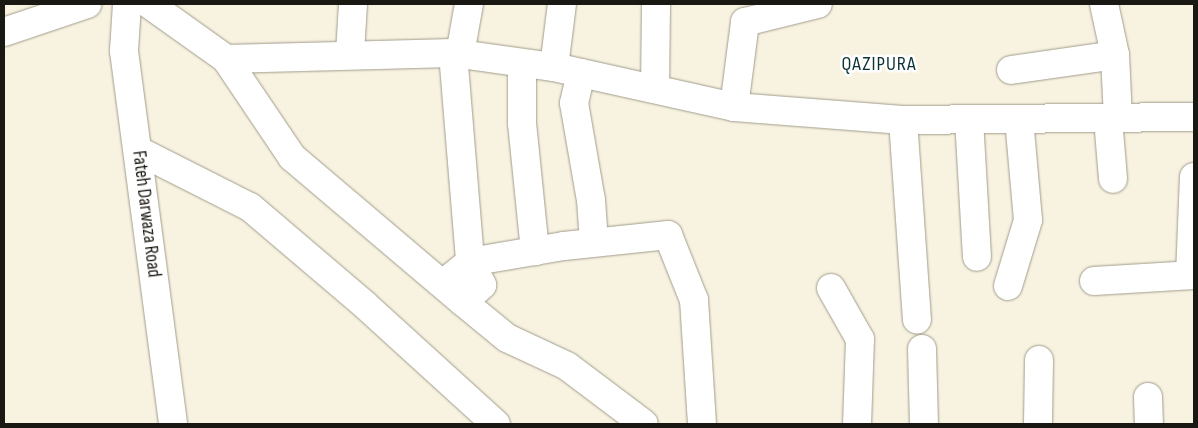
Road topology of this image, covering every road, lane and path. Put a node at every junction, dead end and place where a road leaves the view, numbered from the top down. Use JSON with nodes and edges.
{"nodes":[{"id":1,"x":87,"y":4,"type":"edge"},
{"id":2,"x":127,"y":4,"type":"edge"},
{"id":3,"x":149,"y":4,"type":"edge"},
{"id":4,"x":353,"y":4,"type":"edge"},
{"id":5,"x":469,"y":4,"type":"edge"},
{"id":6,"x":562,"y":4,"type":"edge"},
{"id":7,"x":656,"y":4,"type":"edge"},
{"id":8,"x":1104,"y":4,"type":"edge"},
{"id":9,"x":802,"y":6,"type":"edge"},
{"id":10,"x":4,"y":32,"type":"edge"},
{"id":11,"x":350,"y":53,"type":"junction"},
{"id":12,"x":457,"y":53,"type":"junction"},
{"id":13,"x":1115,"y":55,"type":"junction"},
{"id":14,"x":226,"y":59,"type":"junction"},
{"id":15,"x":522,"y":63,"type":"junction"},
{"id":16,"x":554,"y":68,"type":"junction"},
{"id":17,"x":1011,"y":70,"type":"dead end"},
{"id":18,"x":580,"y":73,"type":"junction"},
{"id":19,"x":655,"y":89,"type":"junction"},
{"id":20,"x":734,"y":107,"type":"junction"},
{"id":21,"x":1194,"y":116,"type":"edge"},
{"id":22,"x":1113,"y":118,"type":"junction"},
{"id":23,"x":969,"y":119,"type":"junction"},
{"id":24,"x":1019,"y":119,"type":"junction"},
{"id":25,"x":903,"y":120,"type":"junction"},
{"id":26,"x":139,"y":151,"type":"junction"},
{"id":27,"x":1194,"y":177,"type":"edge"},
{"id":28,"x":1113,"y":179,"type":"dead end"},
{"id":29,"x":594,"y":242,"type":"junction"},
{"id":30,"x":535,"y":251,"type":"junction"},
{"id":31,"x":977,"y":258,"type":"dead end"},
{"id":32,"x":470,"y":262,"type":"junction"},
{"id":33,"x":1192,"y":275,"type":"edge"},
{"id":34,"x":1094,"y":281,"type":"dead end"},
{"id":35,"x":443,"y":284,"type":"junction"},
{"id":36,"x":1008,"y":286,"type":"dead end"},
{"id":37,"x":831,"y":288,"type":"dead end"},
{"id":38,"x":463,"y":302,"type":"junction"},
{"id":39,"x":917,"y":320,"type":"dead end"},
{"id":40,"x":922,"y":349,"type":"dead end"},
{"id":41,"x":1039,"y":360,"type":"dead end"},
{"id":42,"x":1148,"y":397,"type":"dead end"},
{"id":43,"x":173,"y":424,"type":"edge"},
{"id":44,"x":496,"y":424,"type":"edge"},
{"id":45,"x":644,"y":424,"type":"edge"},
{"id":46,"x":702,"y":424,"type":"edge"},
{"id":47,"x":858,"y":424,"type":"edge"},
{"id":48,"x":924,"y":424,"type":"edge"},
{"id":49,"x":1038,"y":424,"type":"edge"},
{"id":50,"x":1149,"y":424,"type":"edge"}],
"edges":[{"from":1,"to":10,"type":"street"},
{"from":2,"to":26,"type":"street","name":"Fateh Darwaza Road"},
{"from":3,"to":14,"type":"street"},
{"from":4,"to":11,"type":"street"},
{"from":5,"to":12,"type":"street"},
{"from":6,"to":16,"type":"street"},
{"from":7,"to":19,"type":"street"},
{"from":8,"to":13,"type":"street"},
{"from":9,"to":20,"type":"street"},
{"from":11,"to":12,"type":"street"},
{"from":11,"to":14,"type":"street"},
{"from":12,"to":15,"type":"street"},
{"from":12,"to":32,"type":"street"},
{"from":13,"to":17,"type":"street"},
{"from":13,"to":22,"type":"street"},
{"from":14,"to":35,"type":"street"},
{"from":15,"to":16,"type":"street"},
{"from":15,"to":30,"type":"street"},
{"from":16,"to":18,"type":"street"},
{"from":18,"to":19,"type":"street"},
{"from":18,"to":29,"type":"street"},
{"from":19,"to":20,"type":"street"},
{"from":20,"to":25,"type":"street"},
{"from":21,"to":22,"type":"street"},
{"from":22,"to":24,"type":"street"},
{"from":22,"to":28,"type":"street"},
{"from":23,"to":24,"type":"street"},
{"from":23,"to":25,"type":"street"},
{"from":23,"to":31,"type":"street"},
{"from":24,"to":36,"type":"street"},
{"from":25,"to":39,"type":"street"},
{"from":26,"to":43,"type":"street","name":"Fateh Darwaza Road"},
{"from":26,"to":44,"type":"street"},
{"from":27,"to":33,"type":"street"},
{"from":29,"to":30,"type":"street"},
{"from":29,"to":46,"type":"street"},
{"from":30,"to":32,"type":"street"},
{"from":32,"to":35,"type":"street"},
{"from":32,"to":38,"type":"street"},
{"from":33,"to":34,"type":"street"},
{"from":35,"to":38,"type":"street"},
{"from":37,"to":47,"type":"street"},
{"from":38,"to":45,"type":"street"},
{"from":40,"to":48,"type":"street"},
{"from":41,"to":49,"type":"street"},
{"from":42,"to":50,"type":"street"}]}
